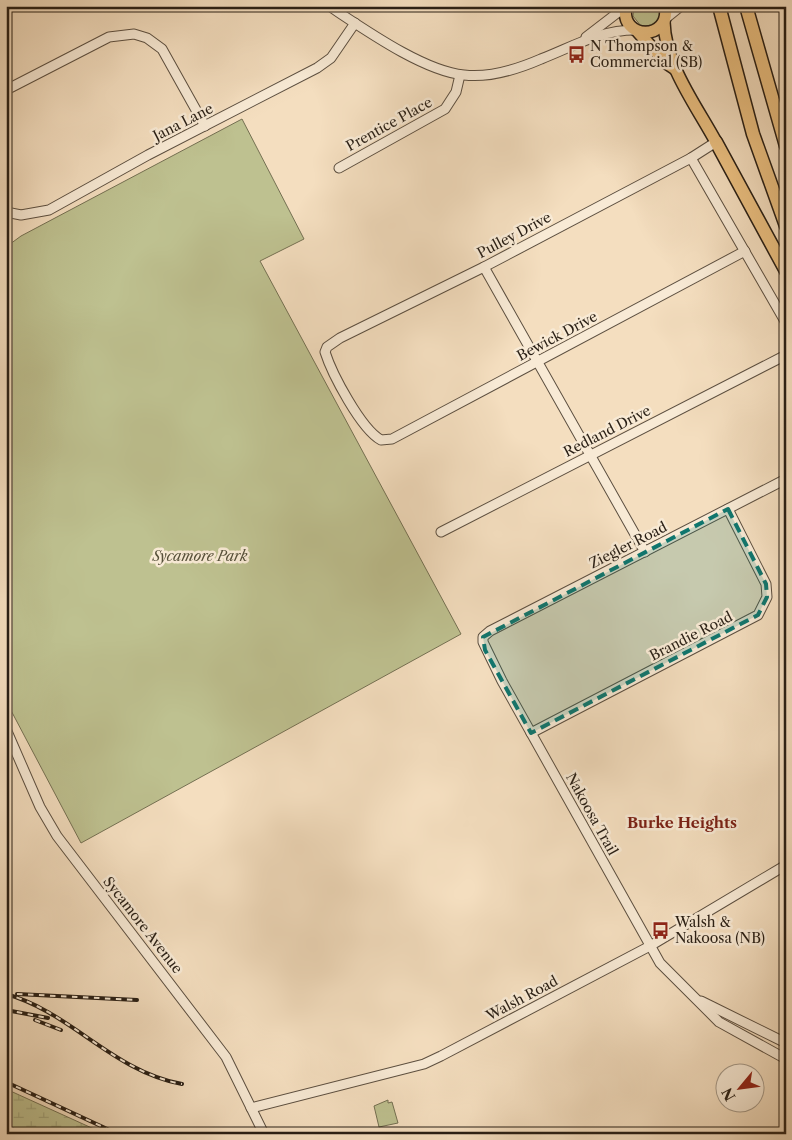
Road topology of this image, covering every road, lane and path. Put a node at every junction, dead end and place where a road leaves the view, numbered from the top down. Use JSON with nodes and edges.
{"nodes":[{"id":1,"x":329,"y":6,"type":"edge"},
{"id":2,"x":665,"y":6,"type":"edge"},
{"id":3,"x":681,"y":6,"type":"edge"},
{"id":4,"x":719,"y":6,"type":"edge"},
{"id":5,"x":746,"y":6,"type":"edge"},
{"id":6,"x":625,"y":7,"type":"edge"},
{"id":7,"x":664,"y":21,"type":"junction"},
{"id":8,"x":355,"y":23,"type":"junction"},
{"id":9,"x":637,"y":31,"type":"junction"},
{"id":10,"x":580,"y":42,"type":"junction"},
{"id":11,"x":675,"y":69,"type":"junction"},
{"id":12,"x":460,"y":75,"type":"junction"},
{"id":13,"x":6,"y":90,"type":"edge"},
{"id":14,"x":205,"y":126,"type":"junction"},
{"id":15,"x":716,"y":142,"type":"junction"},
{"id":16,"x":786,"y":146,"type":"edge"},
{"id":17,"x":691,"y":158,"type":"junction"},
{"id":18,"x":339,"y":168,"type":"dead end"},
{"id":19,"x":6,"y":212,"type":"edge"},
{"id":20,"x":786,"y":226,"type":"edge"},
{"id":21,"x":745,"y":251,"type":"junction"},
{"id":22,"x":484,"y":267,"type":"junction"},
{"id":23,"x":786,"y":271,"type":"edge"},
{"id":24,"x":786,"y":323,"type":"edge"},
{"id":25,"x":786,"y":354,"type":"edge"},
{"id":26,"x":537,"y":361,"type":"junction"},
{"id":27,"x":380,"y":440,"type":"joint"},
{"id":28,"x":590,"y":455,"type":"junction"},
{"id":29,"x":786,"y":479,"type":"edge"},
{"id":30,"x":728,"y":509,"type":"junction"},
{"id":31,"x":441,"y":532,"type":"dead end"},
{"id":32,"x":644,"y":552,"type":"junction"},
{"id":33,"x":483,"y":638,"type":"joint"},
{"id":34,"x":6,"y":729,"type":"edge"},
{"id":35,"x":531,"y":734,"type":"junction"},
{"id":36,"x":786,"y":865,"type":"edge"},
{"id":37,"x":650,"y":946,"type":"junction"},
{"id":38,"x":691,"y":995,"type":"junction"},
{"id":39,"x":786,"y":1043,"type":"edge"},
{"id":40,"x":786,"y":1059,"type":"edge"},
{"id":41,"x":251,"y":1108,"type":"junction"},
{"id":42,"x":264,"y":1134,"type":"edge"}],
"edges":[{"from":1,"to":8,"type":"street"},
{"from":2,"to":7,"type":"main road"},
{"from":3,"to":7,"type":"street"},
{"from":4,"to":20,"type":"highway"},
{"from":5,"to":16,"type":"highway"},
{"from":6,"to":9,"type":"main road"},
{"from":6,"to":10,"type":"street"},
{"from":7,"to":9,"type":"main road"},
{"from":7,"to":11,"type":"main road"},
{"from":8,"to":12,"type":"street"},
{"from":8,"to":14,"type":"street","name":"Jana Lane"},
{"from":9,"to":10,"type":"street"},
{"from":9,"to":11,"type":"main road"},
{"from":10,"to":12,"type":"street"},
{"from":11,"to":15,"type":"main road"},
{"from":12,"to":18,"type":"street","name":"Prentice Place"},
{"from":13,"to":14,"type":"street"},
{"from":14,"to":19,"type":"street","name":"Jana Lane"},
{"from":15,"to":17,"type":"street","name":"Pulley Drive"},
{"from":15,"to":23,"type":"highway"},
{"from":17,"to":21,"type":"street"},
{"from":17,"to":22,"type":"street","name":"Pulley Drive"},
{"from":21,"to":24,"type":"street"},
{"from":21,"to":26,"type":"street","name":"Bewick Drive"},
{"from":22,"to":26,"type":"street"},
{"from":22,"to":27,"type":"street","name":"Pulley Drive"},
{"from":25,"to":28,"type":"street","name":"Redland Drive"},
{"from":26,"to":27,"type":"street","name":"Bewick Drive"},
{"from":26,"to":28,"type":"street"},
{"from":28,"to":31,"type":"street","name":"Redland Drive"},
{"from":28,"to":32,"type":"street"},
{"from":29,"to":30,"type":"street","name":"Ziegler Road"},
{"from":30,"to":32,"type":"street","name":"Ziegler Road"},
{"from":30,"to":35,"type":"street","name":"Brandie Road"},
{"from":32,"to":33,"type":"street","name":"Ziegler Road"},
{"from":33,"to":35,"type":"street","name":"Nakoosa Trail"},
{"from":34,"to":41,"type":"street","name":"Sycamore Avenue"},
{"from":35,"to":37,"type":"street","name":"Nakoosa Trail"},
{"from":36,"to":37,"type":"street","name":"Walsh Road"},
{"from":37,"to":38,"type":"street","name":"Nakoosa Trail"},
{"from":37,"to":41,"type":"street","name":"Walsh Road"},
{"from":38,"to":39,"type":"street","name":"Nakoosa Trail"},
{"from":38,"to":40,"type":"street","name":"Nakoosa Trail"},
{"from":41,"to":42,"type":"street","name":"Sycamore Avenue"}]}
